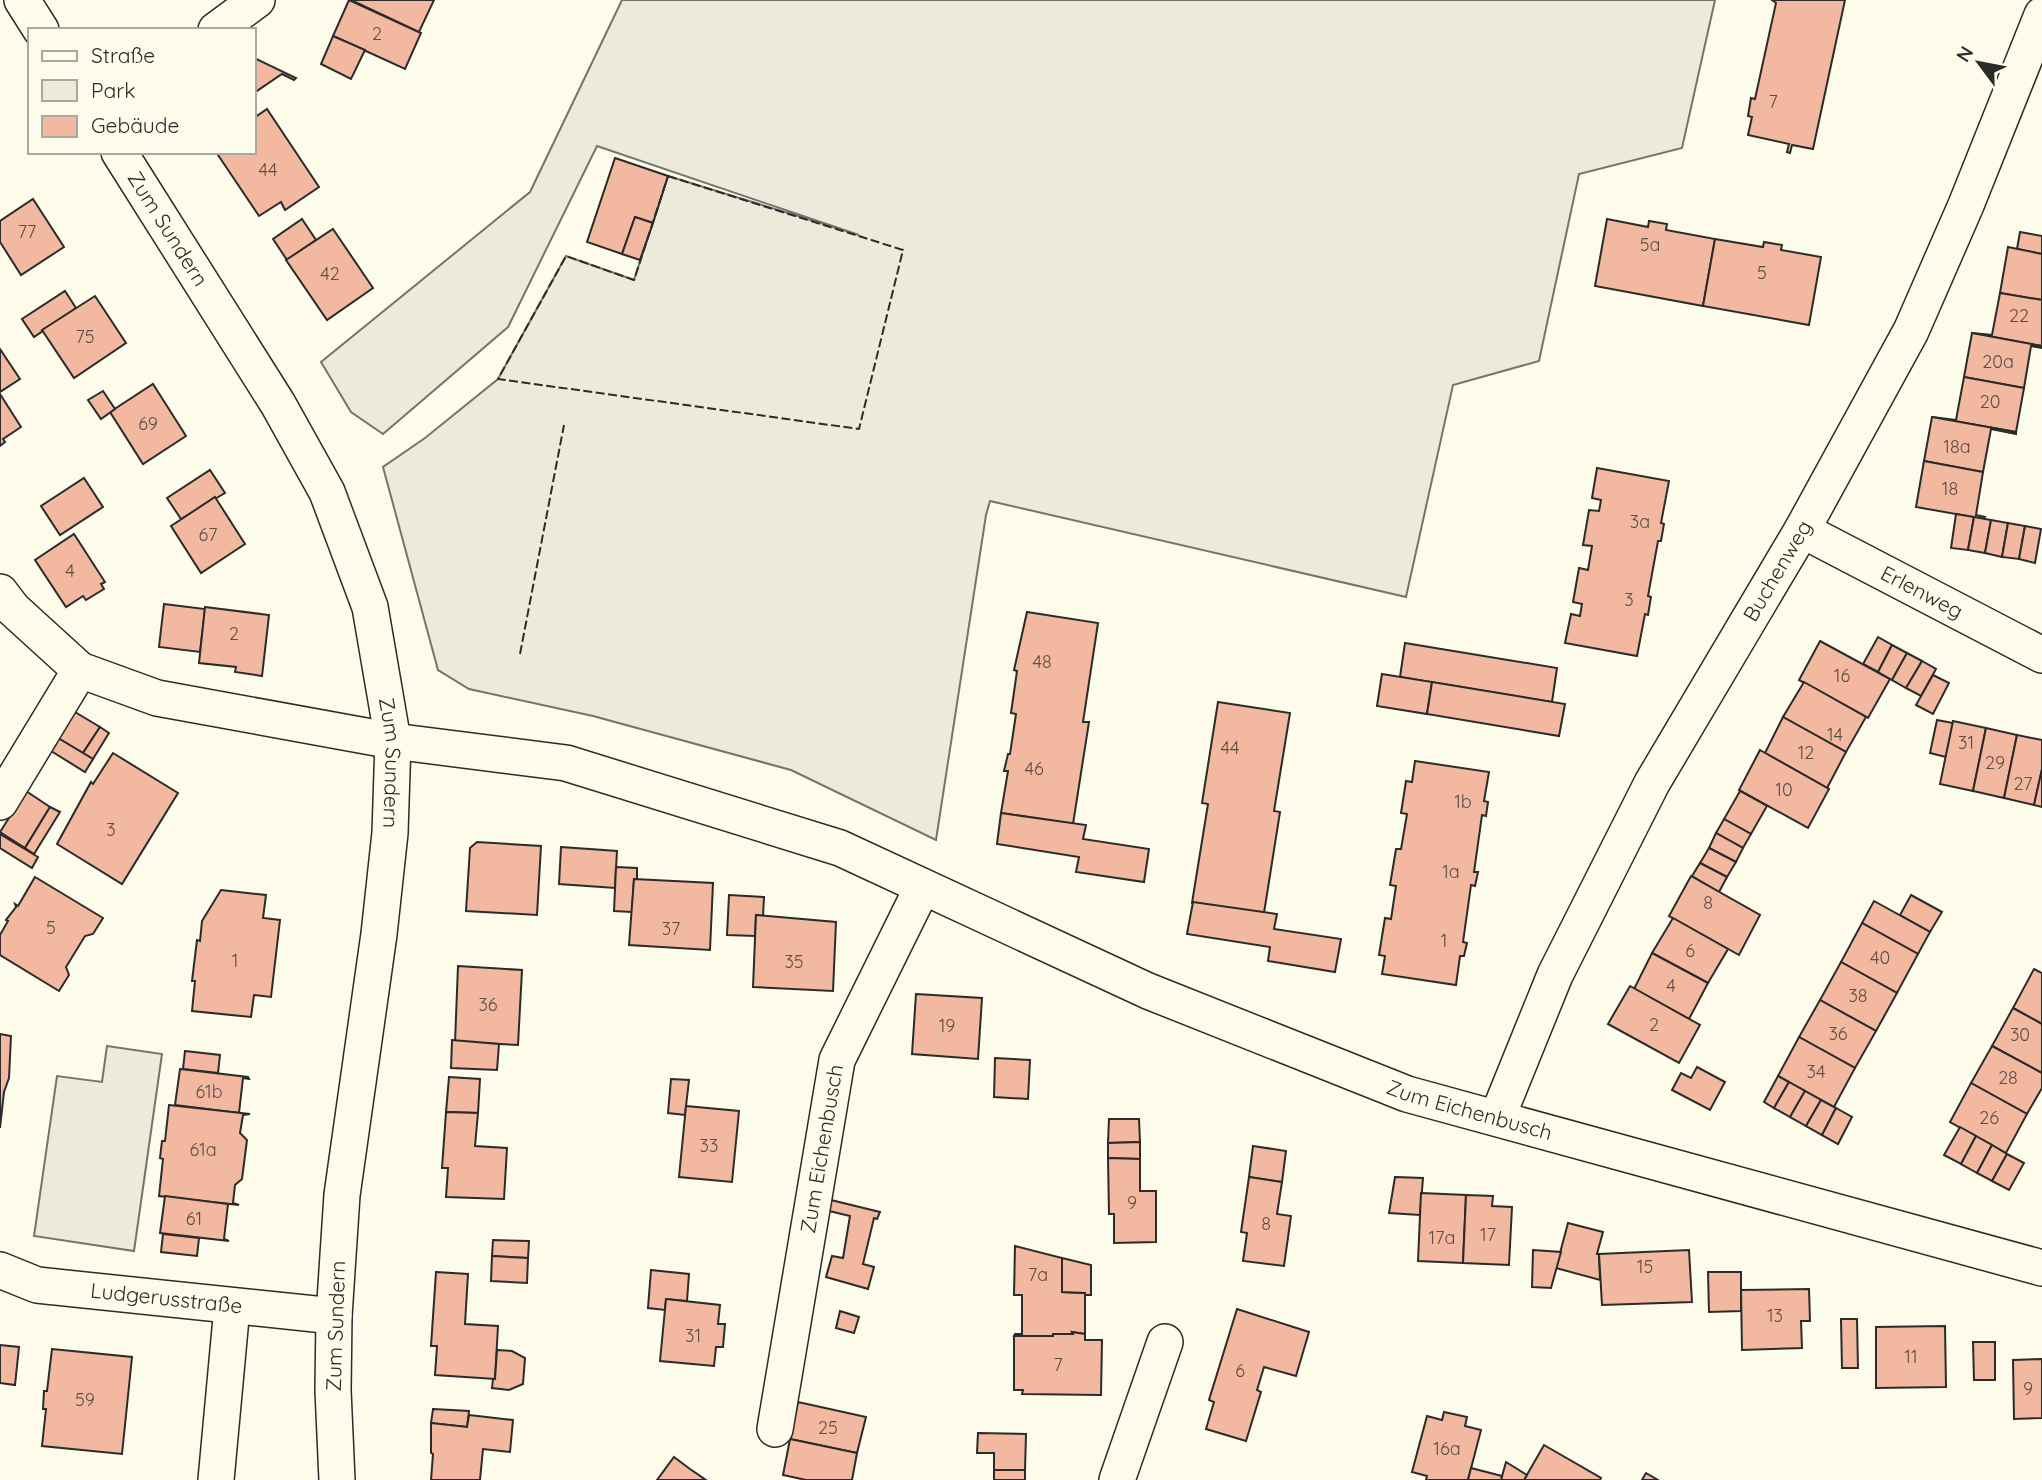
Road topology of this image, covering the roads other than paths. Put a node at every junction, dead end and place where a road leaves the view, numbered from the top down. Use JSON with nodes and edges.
{"nodes":[{"id":1,"x":22,"y":0,"type":"edge"},
{"id":2,"x":257,"y":0,"type":"edge"},
{"id":3,"x":2042,"y":15,"type":"edge"},
{"id":4,"x":40,"y":28,"type":"edge"},
{"id":5,"x":219,"y":28,"type":"edge"},
{"id":6,"x":121,"y":154,"type":"edge"},
{"id":7,"x":1802,"y":530,"type":"junction"},
{"id":8,"x":0,"y":592,"type":"edge"},
{"id":9,"x":2042,"y":655,"type":"edge"},
{"id":10,"x":80,"y":670,"type":"junction"},
{"id":11,"x":393,"y":741,"type":"junction"},
{"id":12,"x":0,"y":802,"type":"edge"},
{"id":13,"x":922,"y":888,"type":"junction"},
{"id":14,"x":1497,"y":1118,"type":"junction"},
{"id":15,"x":2042,"y":1268,"type":"edge"},
{"id":16,"x":0,"y":1270,"type":"edge"},
{"id":17,"x":232,"y":1307,"type":"junction"},
{"id":18,"x":334,"y":1316,"type":"junction"},
{"id":19,"x":1165,"y":1342,"type":"dead end"},
{"id":20,"x":775,"y":1429,"type":"dead end"},
{"id":21,"x":216,"y":1480,"type":"edge"},
{"id":22,"x":337,"y":1480,"type":"edge"},
{"id":23,"x":1117,"y":1480,"type":"edge"}],
"edges":[{"from":1,"to":4,"type":"street"},
{"from":2,"to":5,"type":"street"},
{"from":3,"to":7,"type":"street","name":"Buchenweg"},
{"from":6,"to":11,"type":"street","name":"Zum Sundern"},
{"from":7,"to":9,"type":"street","name":"Erlenweg"},
{"from":7,"to":14,"type":"street","name":"Buchenweg"},
{"from":8,"to":10,"type":"street"},
{"from":10,"to":11,"type":"street","name":"Zum Eichenbusch"},
{"from":10,"to":12,"type":"street"},
{"from":11,"to":13,"type":"street","name":"Zum Eichenbusch"},
{"from":11,"to":18,"type":"street","name":"Zum Sundern"},
{"from":13,"to":14,"type":"street","name":"Zum Eichenbusch"},
{"from":13,"to":20,"type":"street","name":"Zum Eichenbusch"},
{"from":14,"to":15,"type":"street","name":"Zum Eichenbusch"},
{"from":16,"to":17,"type":"street","name":"Ludgerusstraße"},
{"from":17,"to":18,"type":"street","name":"Ludgerusstraße"},
{"from":17,"to":21,"type":"street"},
{"from":18,"to":22,"type":"street","name":"Zum Sundern"},
{"from":19,"to":23,"type":"street"}]}
